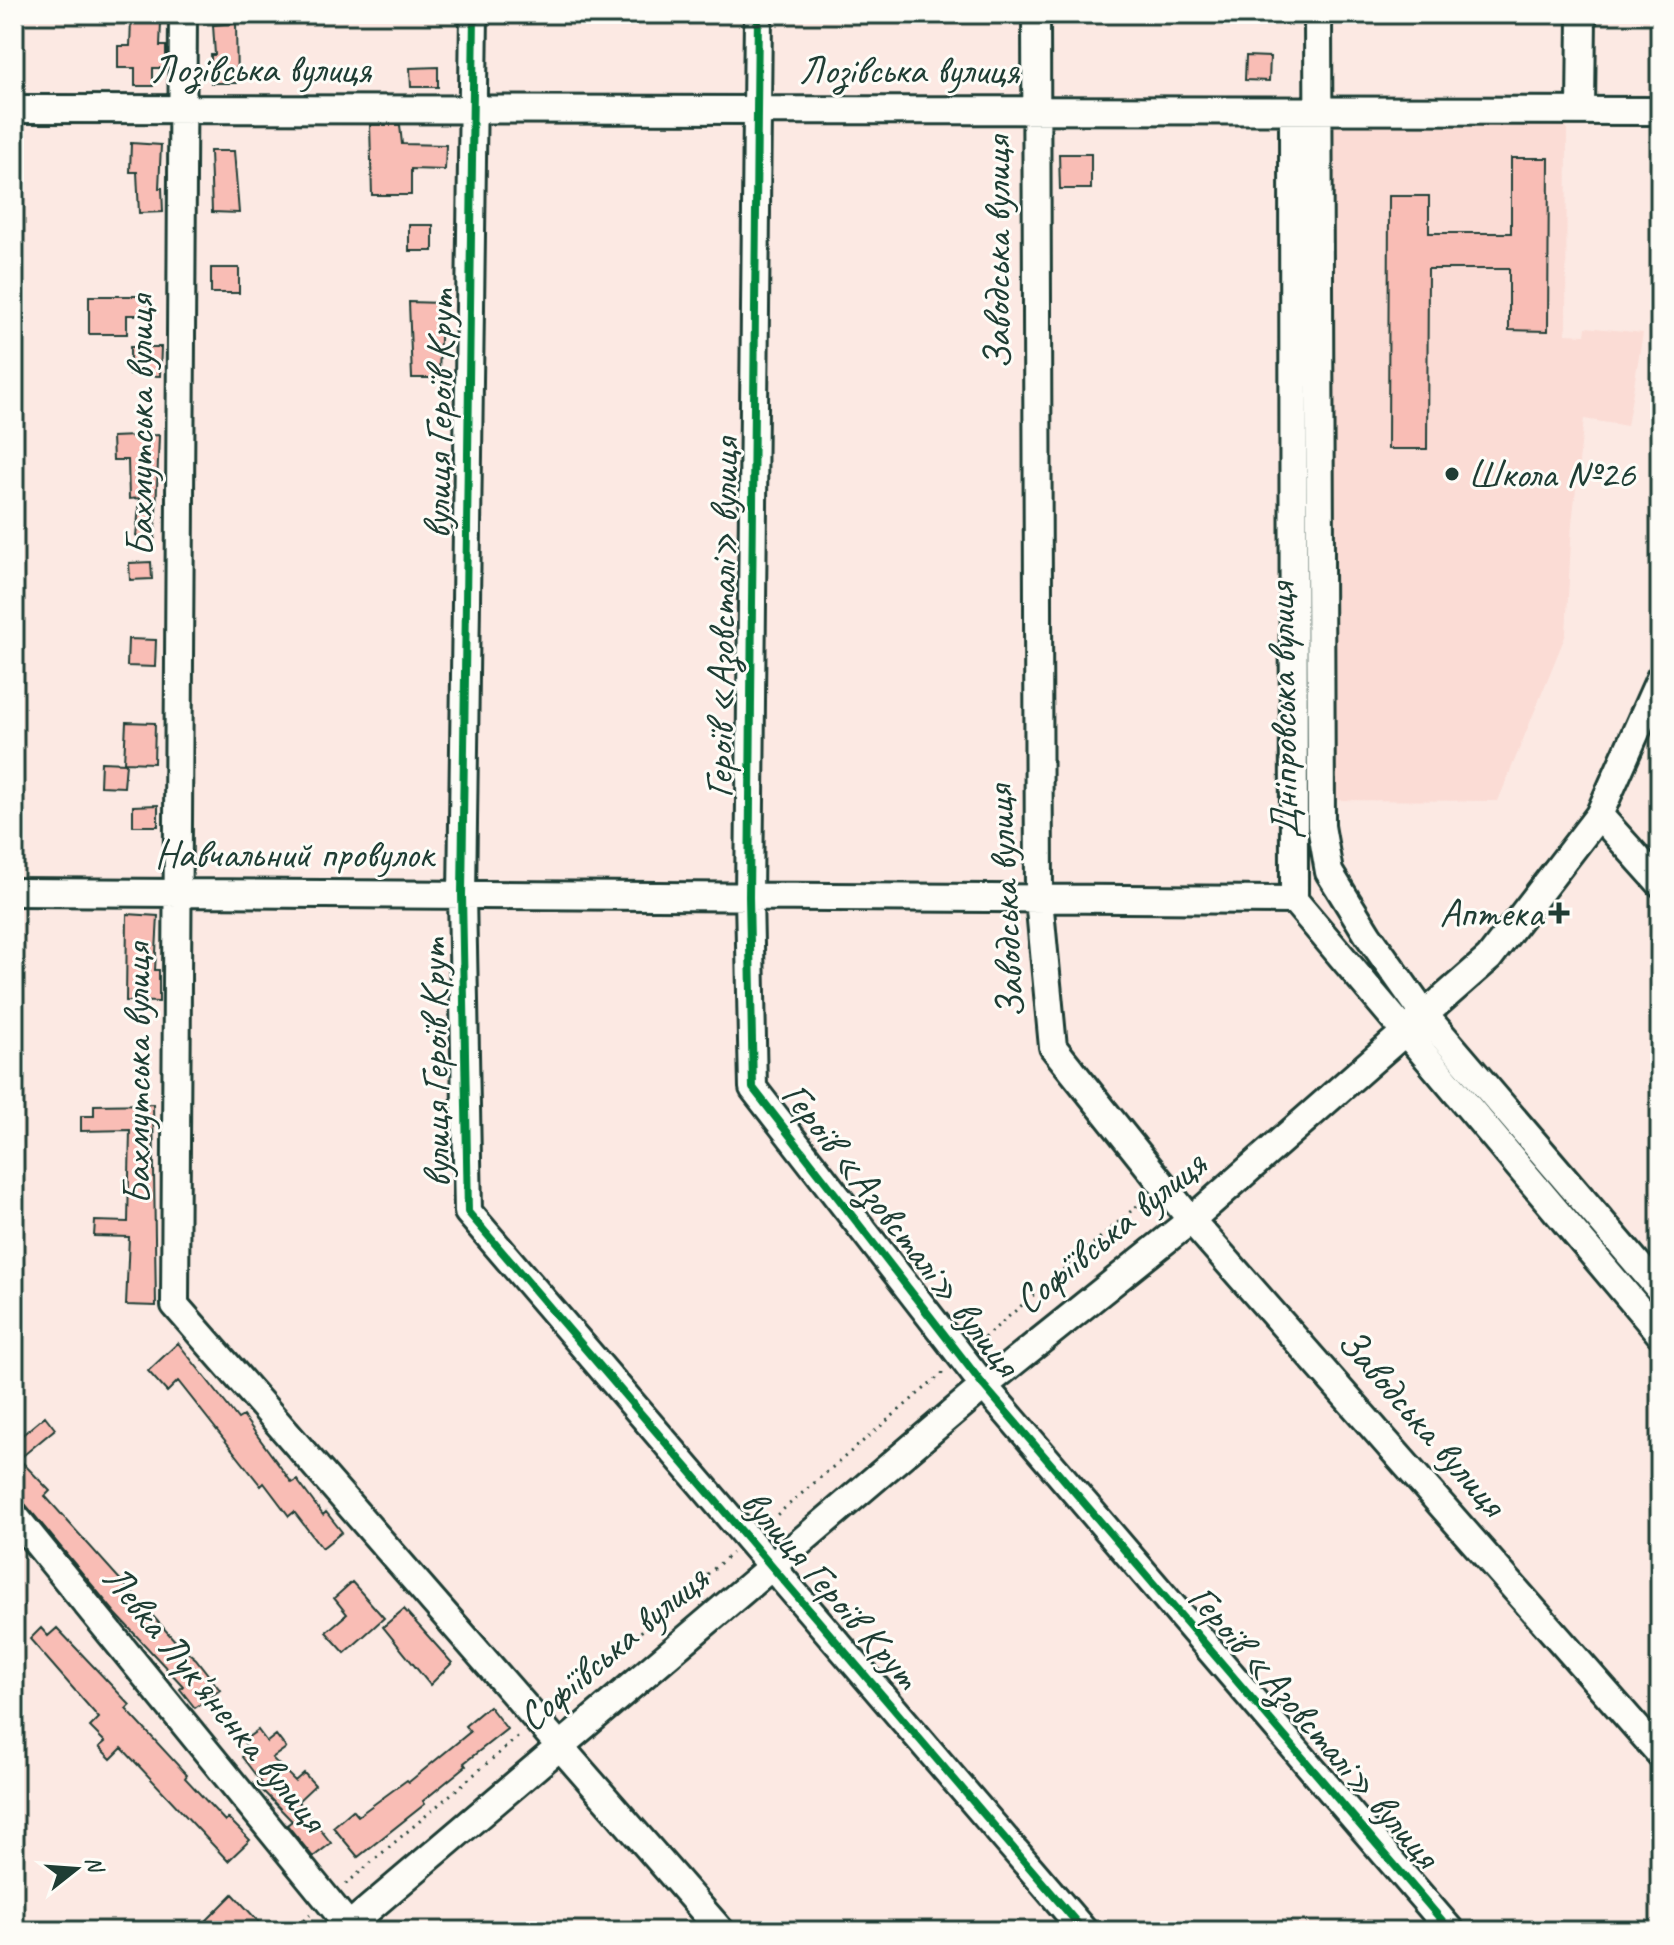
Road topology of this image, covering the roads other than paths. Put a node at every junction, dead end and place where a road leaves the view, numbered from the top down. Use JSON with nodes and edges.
{"nodes":[{"id":1,"x":183,"y":14,"type":"edge"},
{"id":2,"x":474,"y":14,"type":"edge"},
{"id":3,"x":758,"y":14,"type":"edge"},
{"id":4,"x":1036,"y":14,"type":"edge"},
{"id":5,"x":1318,"y":14,"type":"edge"},
{"id":6,"x":1582,"y":14,"type":"edge"},
{"id":7,"x":14,"y":109,"type":"edge"},
{"id":8,"x":182,"y":109,"type":"junction"},
{"id":9,"x":473,"y":110,"type":"junction"},
{"id":10,"x":758,"y":110,"type":"junction"},
{"id":11,"x":1037,"y":111,"type":"junction"},
{"id":12,"x":1305,"y":111,"type":"junction"},
{"id":13,"x":1581,"y":111,"type":"junction"},
{"id":14,"x":1660,"y":111,"type":"edge"},
{"id":15,"x":1660,"y":678,"type":"edge"},
{"id":16,"x":1599,"y":815,"type":"junction"},
{"id":17,"x":1660,"y":883,"type":"edge"},
{"id":18,"x":14,"y":892,"type":"edge"},
{"id":19,"x":178,"y":893,"type":"junction"},
{"id":20,"x":462,"y":895,"type":"junction"},
{"id":21,"x":749,"y":897,"type":"junction"},
{"id":22,"x":1039,"y":899,"type":"junction"},
{"id":23,"x":1294,"y":900,"type":"junction"},
{"id":24,"x":1424,"y":1014,"type":"junction"},
{"id":25,"x":1403,"y":1032,"type":"junction"},
{"id":26,"x":1191,"y":1220,"type":"junction"},
{"id":27,"x":1660,"y":1290,"type":"edge"},
{"id":28,"x":1660,"y":1334,"type":"edge"},
{"id":29,"x":984,"y":1386,"type":"junction"},
{"id":30,"x":14,"y":1515,"type":"edge"},
{"id":31,"x":772,"y":1566,"type":"junction"},
{"id":32,"x":561,"y":1744,"type":"junction"},
{"id":33,"x":1660,"y":1754,"type":"edge"},
{"id":34,"x":348,"y":1929,"type":"edge"},
{"id":35,"x":721,"y":1931,"type":"edge"},
{"id":36,"x":1084,"y":1931,"type":"edge"},
{"id":37,"x":1451,"y":1931,"type":"edge"}],
"edges":[{"from":1,"to":8,"type":"street","name":"Бахмутська вулиця"},
{"from":2,"to":9,"type":"street","name":"вулиця Героїв Крут"},
{"from":3,"to":10,"type":"street","name":"Героїв «Азовсталі» вулиця"},
{"from":4,"to":11,"type":"street","name":"Заводська вулиця"},
{"from":5,"to":12,"type":"street","name":"Дніпровська вулиця"},
{"from":6,"to":13,"type":"street"},
{"from":7,"to":8,"type":"street","name":"Лозівська вулиця"},
{"from":8,"to":9,"type":"street","name":"Лозівська вулиця"},
{"from":8,"to":19,"type":"street","name":"Бахмутська вулиця"},
{"from":9,"to":10,"type":"street","name":"Лозівська вулиця"},
{"from":9,"to":20,"type":"street","name":"вулиця Героїв Крут"},
{"from":10,"to":11,"type":"street","name":"Лозівська вулиця"},
{"from":10,"to":21,"type":"street","name":"Героїв «Азовсталі» вулиця"},
{"from":11,"to":12,"type":"street","name":"Лозівська вулиця"},
{"from":11,"to":22,"type":"street","name":"Заводська вулиця"},
{"from":12,"to":13,"type":"street","name":"Лозівська вулиця"},
{"from":12,"to":23,"type":"street","name":"Дніпровська вулиця"},
{"from":12,"to":24,"type":"street","name":"Дніпровська вулиця"},
{"from":13,"to":14,"type":"street","name":"Лозівська вулиця"},
{"from":15,"to":16,"type":"street","name":"Софіївська вулиця"},
{"from":16,"to":17,"type":"street"},
{"from":16,"to":24,"type":"street","name":"Софіївська вулиця"},
{"from":18,"to":19,"type":"street","name":"Навчальний провулок"},
{"from":19,"to":20,"type":"street","name":"Навчальний провулок"},
{"from":19,"to":32,"type":"street","name":"Бахмутська вулиця"},
{"from":20,"to":21,"type":"street","name":"Навчальний провулок"},
{"from":20,"to":31,"type":"street","name":"вулиця Героїв Крут"},
{"from":21,"to":22,"type":"street","name":"Навчальний провулок"},
{"from":21,"to":29,"type":"street","name":"Героїв «Азовсталі» вулиця"},
{"from":22,"to":23,"type":"street","name":"Навчальний провулок"},
{"from":22,"to":26,"type":"street","name":"Заводська вулиця"},
{"from":23,"to":25,"type":"street","name":"Дніпровська вулиця"},
{"from":24,"to":25,"type":"street","name":"Софіївська вулиця"},
{"from":24,"to":27,"type":"street","name":"Дніпровська вулиця"},
{"from":25,"to":26,"type":"street","name":"Софіївська вулиця"},
{"from":25,"to":28,"type":"street","name":"Дніпровська вулиця"},
{"from":26,"to":29,"type":"street","name":"Софіївська вулиця"},
{"from":26,"to":33,"type":"street","name":"Заводська вулиця"},
{"from":29,"to":31,"type":"street","name":"Софіївська вулиця"},
{"from":29,"to":37,"type":"street","name":"Героїв «Азовсталі» вулиця"},
{"from":30,"to":34,"type":"street","name":"Левка Лук'яненка вулиця"},
{"from":31,"to":32,"type":"street","name":"Софіївська вулиця"},
{"from":31,"to":36,"type":"street","name":"вулиця Героїв Крут"},
{"from":32,"to":34,"type":"street","name":"Софіївська вулиця"},
{"from":32,"to":35,"type":"street","name":"Бахмутська вулиця"}]}
